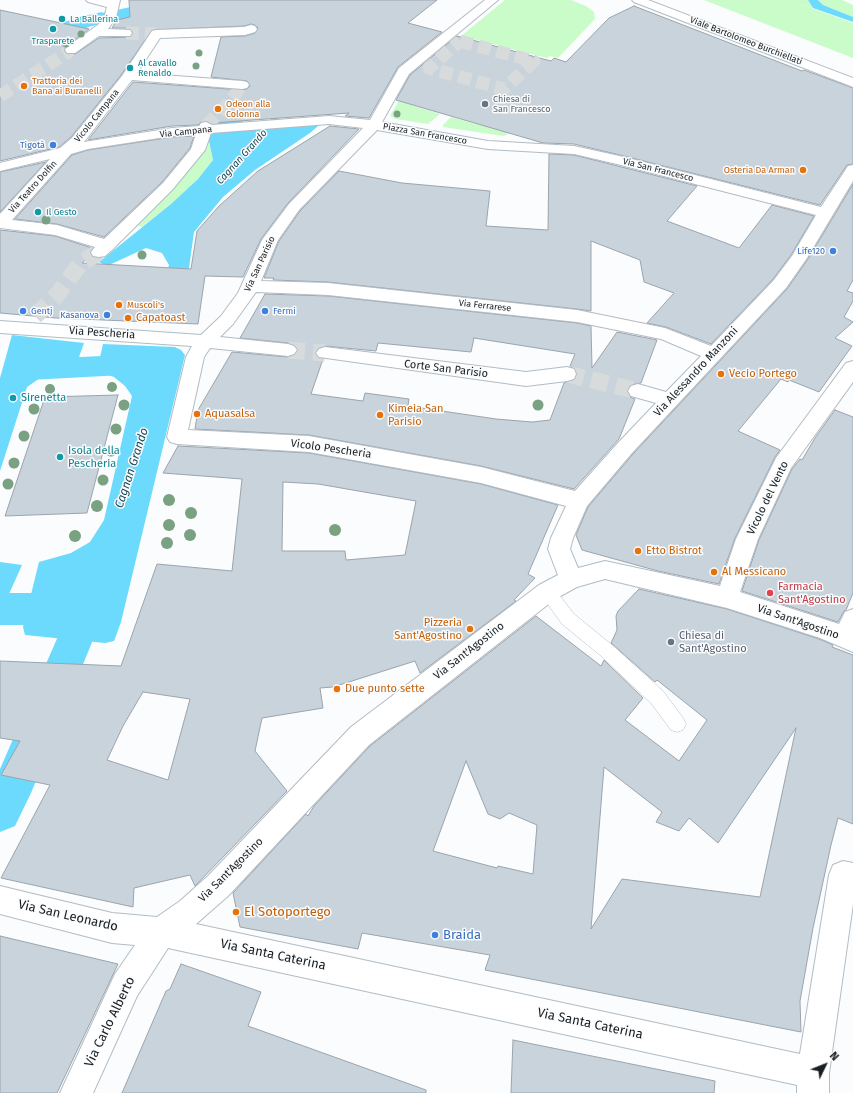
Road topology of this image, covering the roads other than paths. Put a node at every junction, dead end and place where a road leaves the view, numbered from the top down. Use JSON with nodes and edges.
{"nodes":[{"id":1,"x":92,"y":0,"type":"edge"},
{"id":2,"x":492,"y":0,"type":"edge"},
{"id":3,"x":638,"y":0,"type":"edge"},
{"id":4,"x":114,"y":2,"type":"edge"},
{"id":5,"x":251,"y":28,"type":"dead end"},
{"id":6,"x":100,"y":29,"type":"junction"},
{"id":7,"x":126,"y":33,"type":"tunnel mouth"},
{"id":8,"x":71,"y":50,"type":"tunnel mouth"},
{"id":9,"x":128,"y":77,"type":"junction"},
{"id":10,"x":853,"y":82,"type":"edge"},
{"id":11,"x":241,"y":86,"type":"dead end"},
{"id":12,"x":374,"y":125,"type":"junction"},
{"id":13,"x":204,"y":128,"type":"junction"},
{"id":14,"x":488,"y":145,"type":"joint"},
{"id":15,"x":65,"y":151,"type":"junction"},
{"id":16,"x":0,"y":167,"type":"edge"},
{"id":17,"x":330,"y":168,"type":"joint"},
{"id":18,"x":853,"y":169,"type":"edge"},
{"id":19,"x":824,"y":213,"type":"junction"},
{"id":20,"x":0,"y":223,"type":"edge"},
{"id":21,"x":250,"y":286,"type":"junction"},
{"id":22,"x":0,"y":328,"type":"edge"},
{"id":23,"x":204,"y":342,"type":"junction"},
{"id":24,"x":288,"y":350,"type":"tunnel mouth"},
{"id":25,"x":325,"y":353,"type":"tunnel mouth"},
{"id":26,"x":714,"y":354,"type":"junction"},
{"id":27,"x":853,"y":368,"type":"edge"},
{"id":28,"x":567,"y":374,"type":"tunnel mouth"},
{"id":29,"x":638,"y":392,"type":"tunnel mouth"},
{"id":30,"x":670,"y":400,"type":"junction"},
{"id":31,"x":579,"y":501,"type":"junction"},
{"id":32,"x":571,"y":579,"type":"junction"},
{"id":33,"x":547,"y":592,"type":"junction"},
{"id":34,"x":727,"y":598,"type":"junction"},
{"id":35,"x":851,"y":633,"type":"edge"},
{"id":36,"x":677,"y":724,"type":"dead end"},
{"id":37,"x":853,"y":877,"type":"edge"},
{"id":38,"x":0,"y":900,"type":"edge"},
{"id":39,"x":161,"y":932,"type":"junction"},
{"id":40,"x":813,"y":1083,"type":"edge"},
{"id":41,"x":76,"y":1093,"type":"edge"}],
"edges":[{"from":1,"to":4,"type":"street"},
{"from":2,"to":12,"type":"street"},
{"from":3,"to":10,"type":"street","name":"Viale Bartolomeo Burchiellati"},
{"from":4,"to":6,"type":"street"},
{"from":5,"to":9,"type":"street","name":"Vicolo Campana"},
{"from":6,"to":7,"type":"street"},
{"from":6,"to":8,"type":"street"},
{"from":9,"to":11,"type":"street"},
{"from":9,"to":15,"type":"street","name":"Vicolo Campana"},
{"from":12,"to":13,"type":"street","name":"Via Campana"},
{"from":12,"to":14,"type":"street","name":"Piazza San Francesco"},
{"from":12,"to":17,"type":"street","name":"Piazza San Francesco"},
{"from":13,"to":15,"type":"street","name":"Via Campana"},
{"from":13,"to":20,"type":"street","name":"Via Teatro Dolfin"},
{"from":14,"to":19,"type":"street","name":"Via San Francesco"},
{"from":15,"to":16,"type":"street","name":"Via Campana"},
{"from":15,"to":20,"type":"street","name":"Via Teatro Dolfin"},
{"from":17,"to":21,"type":"street","name":"Via San Parisio"},
{"from":18,"to":19,"type":"street","name":"Via Alessandro Manzoni"},
{"from":19,"to":26,"type":"street","name":"Via Alessandro Manzoni"},
{"from":21,"to":23,"type":"street","name":"Via San Parisio"},
{"from":21,"to":26,"type":"street","name":"Via Ferrarese"},
{"from":22,"to":23,"type":"street","name":"Via Pescheria"},
{"from":23,"to":24,"type":"street","name":"Via Pescheria"},
{"from":23,"to":31,"type":"street","name":"Vicolo Pescheria"},
{"from":25,"to":28,"type":"street","name":"Corte San Parisio"},
{"from":26,"to":30,"type":"street","name":"Via Alessandro Manzoni"},
{"from":27,"to":34,"type":"street","name":"Vicolo del Vento"},
{"from":29,"to":30,"type":"street"},
{"from":30,"to":31,"type":"street","name":"Via Alessandro Manzoni"},
{"from":31,"to":32,"type":"street","name":"Via Alessandro Manzoni"},
{"from":32,"to":33,"type":"street","name":"Via Sant'Agostino"},
{"from":32,"to":34,"type":"street","name":"Via Sant'Agostino"},
{"from":33,"to":36,"type":"lane"},
{"from":33,"to":39,"type":"street","name":"Via Sant'Agostino"},
{"from":34,"to":35,"type":"street","name":"Via Sant'Agostino"},
{"from":37,"to":40,"type":"street","name":"Via Santa Caterina"},
{"from":38,"to":39,"type":"street","name":"Via San Leonardo"},
{"from":39,"to":40,"type":"street","name":"Via Santa Caterina"},
{"from":39,"to":41,"type":"street","name":"Via Carlo Alberto"}]}
